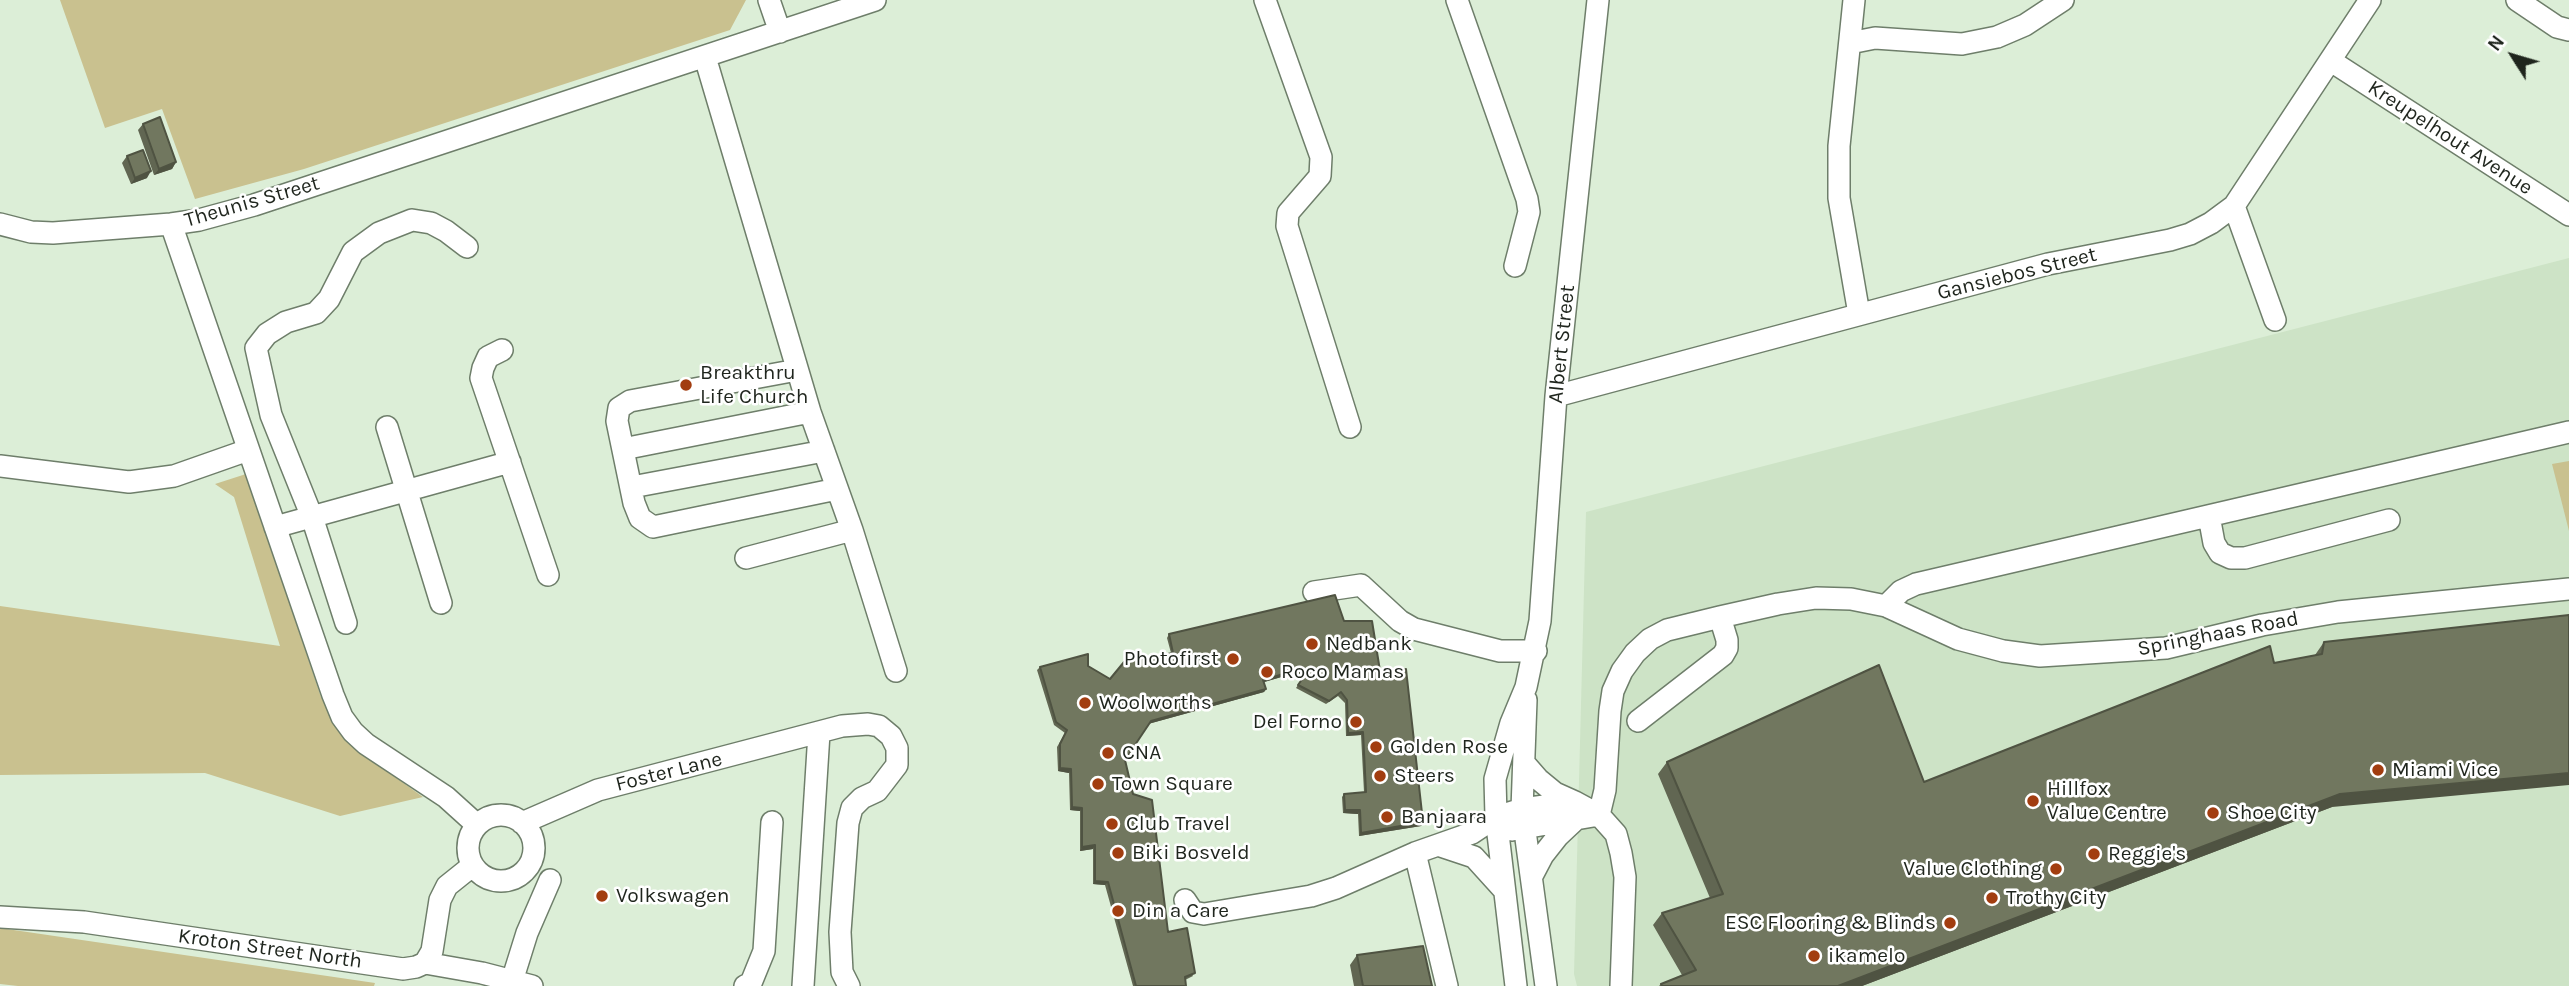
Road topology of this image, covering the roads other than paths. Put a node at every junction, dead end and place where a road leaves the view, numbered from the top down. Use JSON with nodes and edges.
{"nodes":[{"id":1,"x":769,"y":0,"type":"edge"},
{"id":2,"x":875,"y":0,"type":"edge"},
{"id":3,"x":1265,"y":0,"type":"edge"},
{"id":4,"x":1457,"y":0,"type":"edge"},
{"id":5,"x":1598,"y":0,"type":"edge"},
{"id":6,"x":1854,"y":0,"type":"edge"},
{"id":7,"x":2063,"y":0,"type":"edge"},
{"id":8,"x":2370,"y":0,"type":"edge"},
{"id":9,"x":2517,"y":0,"type":"edge"},
{"id":10,"x":2569,"y":30,"type":"edge"},
{"id":11,"x":780,"y":32,"type":"junction"},
{"id":12,"x":1850,"y":43,"type":"junction"},
{"id":13,"x":705,"y":57,"type":"junction"},
{"id":14,"x":2330,"y":61,"type":"junction"},
{"id":15,"x":2234,"y":206,"type":"junction"},
{"id":16,"x":2569,"y":215,"type":"edge"},
{"id":17,"x":0,"y":224,"type":"edge"},
{"id":18,"x":171,"y":224,"type":"junction"},
{"id":19,"x":467,"y":247,"type":"dead end"},
{"id":20,"x":1515,"y":267,"type":"dead end"},
{"id":21,"x":1859,"y":314,"type":"junction"},
{"id":22,"x":2275,"y":320,"type":"dead end"},
{"id":23,"x":502,"y":351,"type":"dead end"},
{"id":24,"x":797,"y":370,"type":"junction"},
{"id":25,"x":1556,"y":396,"type":"junction"},
{"id":26,"x":810,"y":412,"type":"junction"},
{"id":27,"x":387,"y":427,"type":"dead end"},
{"id":28,"x":1350,"y":427,"type":"dead end"},
{"id":29,"x":2569,"y":432,"type":"edge"},
{"id":30,"x":623,"y":449,"type":"junction"},
{"id":31,"x":248,"y":450,"type":"junction"},
{"id":32,"x":824,"y":451,"type":"junction"},
{"id":33,"x":510,"y":462,"type":"junction"},
{"id":34,"x":0,"y":466,"type":"edge"},
{"id":35,"x":632,"y":487,"type":"junction"},
{"id":36,"x":837,"y":489,"type":"junction"},
{"id":37,"x":407,"y":491,"type":"junction"},
{"id":38,"x":2209,"y":516,"type":"junction"},
{"id":39,"x":313,"y":517,"type":"junction"},
{"id":40,"x":2389,"y":520,"type":"dead end"},
{"id":41,"x":275,"y":527,"type":"junction"},
{"id":42,"x":852,"y":530,"type":"junction"},
{"id":43,"x":746,"y":558,"type":"dead end"},
{"id":44,"x":548,"y":575,"type":"dead end"},
{"id":45,"x":2569,"y":589,"type":"edge"},
{"id":46,"x":1314,"y":592,"type":"dead end"},
{"id":47,"x":441,"y":603,"type":"dead end"},
{"id":48,"x":1886,"y":606,"type":"junction"},
{"id":49,"x":1720,"y":617,"type":"junction"},
{"id":50,"x":346,"y":623,"type":"dead end"},
{"id":51,"x":1536,"y":651,"type":"junction"},
{"id":52,"x":896,"y":671,"type":"dead end"},
{"id":53,"x":1526,"y":687,"type":"junction"},
{"id":54,"x":1638,"y":721,"type":"dead end"},
{"id":55,"x":819,"y":733,"type":"junction"},
{"id":56,"x":1524,"y":763,"type":"junction"},
{"id":57,"x":1575,"y":811,"type":"junction"},
{"id":58,"x":1600,"y":815,"type":"junction"},
{"id":59,"x":1523,"y":819,"type":"junction"},
{"id":60,"x":772,"y":822,"type":"dead end"},
{"id":61,"x":523,"y":823,"type":"junction"},
{"id":62,"x":477,"y":825,"type":"junction"},
{"id":63,"x":1497,"y":825,"type":"junction"},
{"id":64,"x":1438,"y":845,"type":"junction"},
{"id":65,"x":1415,"y":853,"type":"junction"},
{"id":66,"x":472,"y":866,"type":"junction"},
{"id":67,"x":1532,"y":876,"type":"junction"},
{"id":68,"x":550,"y":880,"type":"dead end"},
{"id":69,"x":1503,"y":889,"type":"junction"},
{"id":70,"x":1185,"y":900,"type":"dead end"},
{"id":71,"x":0,"y":918,"type":"edge"},
{"id":72,"x":425,"y":963,"type":"junction"},
{"id":73,"x":522,"y":984,"type":"edge"},
{"id":74,"x":745,"y":986,"type":"edge"},
{"id":75,"x":803,"y":986,"type":"edge"},
{"id":76,"x":849,"y":986,"type":"edge"},
{"id":77,"x":1447,"y":986,"type":"edge"},
{"id":78,"x":1516,"y":986,"type":"edge"},
{"id":79,"x":1546,"y":986,"type":"edge"},
{"id":80,"x":1621,"y":986,"type":"edge"}],
"edges":[{"from":1,"to":11,"type":"street"},
{"from":2,"to":11,"type":"street","name":"Theunis Street"},
{"from":3,"to":28,"type":"street"},
{"from":4,"to":20,"type":"street"},
{"from":5,"to":25,"type":"street","name":"Albert Street"},
{"from":6,"to":12,"type":"street"},
{"from":7,"to":12,"type":"street"},
{"from":8,"to":14,"type":"street","name":"Gansiebos Street"},
{"from":9,"to":10,"type":"street"},
{"from":11,"to":13,"type":"street","name":"Theunis Street"},
{"from":12,"to":21,"type":"street"},
{"from":13,"to":18,"type":"street","name":"Theunis Street"},
{"from":13,"to":24,"type":"street"},
{"from":14,"to":15,"type":"street","name":"Gansiebos Street"},
{"from":14,"to":16,"type":"street","name":"Kreupelhout Avenue"},
{"from":15,"to":21,"type":"street","name":"Gansiebos Street"},
{"from":15,"to":22,"type":"street"},
{"from":17,"to":18,"type":"street"},
{"from":18,"to":31,"type":"street","name":"Theunis Street"},
{"from":19,"to":39,"type":"street"},
{"from":21,"to":25,"type":"street","name":"Gansiebos Street"},
{"from":23,"to":33,"type":"street"},
{"from":24,"to":26,"type":"street"},
{"from":24,"to":30,"type":"street"},
{"from":25,"to":51,"type":"street","name":"Albert Street"},
{"from":26,"to":30,"type":"street"},
{"from":26,"to":32,"type":"street"},
{"from":27,"to":37,"type":"street"},
{"from":29,"to":38,"type":"street"},
{"from":30,"to":35,"type":"street"},
{"from":31,"to":34,"type":"street"},
{"from":31,"to":41,"type":"street","name":"Theunis Street"},
{"from":32,"to":35,"type":"street"},
{"from":32,"to":36,"type":"street"},
{"from":33,"to":37,"type":"street"},
{"from":33,"to":44,"type":"street"},
{"from":35,"to":36,"type":"street"},
{"from":36,"to":42,"type":"street"},
{"from":37,"to":39,"type":"street"},
{"from":37,"to":47,"type":"street"},
{"from":38,"to":40,"type":"street"},
{"from":38,"to":48,"type":"street"},
{"from":39,"to":41,"type":"street"},
{"from":39,"to":50,"type":"street"},
{"from":41,"to":62,"type":"street","name":"Theunis Street"},
{"from":42,"to":43,"type":"street"},
{"from":42,"to":52,"type":"street"},
{"from":45,"to":48,"type":"street","name":"Springhaas Road"},
{"from":46,"to":51,"type":"street"},
{"from":48,"to":49,"type":"street","name":"Springhaas Road"},
{"from":49,"to":54,"type":"street"},
{"from":49,"to":58,"type":"street","name":"Springhaas Road"},
{"from":51,"to":53,"type":"street","name":"Albert Street"},
{"from":53,"to":56,"type":"street","name":"Albert Street"},
{"from":53,"to":63,"type":"street","name":"Albert Street"},
{"from":55,"to":61,"type":"street","name":"Foster Lane"},
{"from":55,"to":75,"type":"street"},
{"from":55,"to":76,"type":"street","name":"Foster Lane"},
{"from":56,"to":57,"type":"street"},
{"from":56,"to":59,"type":"street","name":"Albert Street"},
{"from":57,"to":58,"type":"street"},
{"from":57,"to":59,"type":"street"},
{"from":57,"to":67,"type":"street"},
{"from":58,"to":80,"type":"street"},
{"from":59,"to":63,"type":"street"},
{"from":59,"to":67,"type":"street","name":"Albert Street"},
{"from":60,"to":74,"type":"street"},
{"from":61,"to":62,"type":"street"},
{"from":61,"to":66,"type":"street"},
{"from":62,"to":66,"type":"street"},
{"from":63,"to":64,"type":"street"},
{"from":63,"to":69,"type":"street","name":"Albert Street"},
{"from":64,"to":65,"type":"street"},
{"from":64,"to":69,"type":"street"},
{"from":65,"to":70,"type":"street"},
{"from":65,"to":77,"type":"street"},
{"from":66,"to":72,"type":"street"},
{"from":67,"to":79,"type":"street","name":"Albert Street"},
{"from":68,"to":73,"type":"street"},
{"from":69,"to":78,"type":"street","name":"Albert Street"},
{"from":71,"to":72,"type":"street","name":"Kroton Street North"},
{"from":72,"to":73,"type":"street","name":"Kroton Street North"}]}
